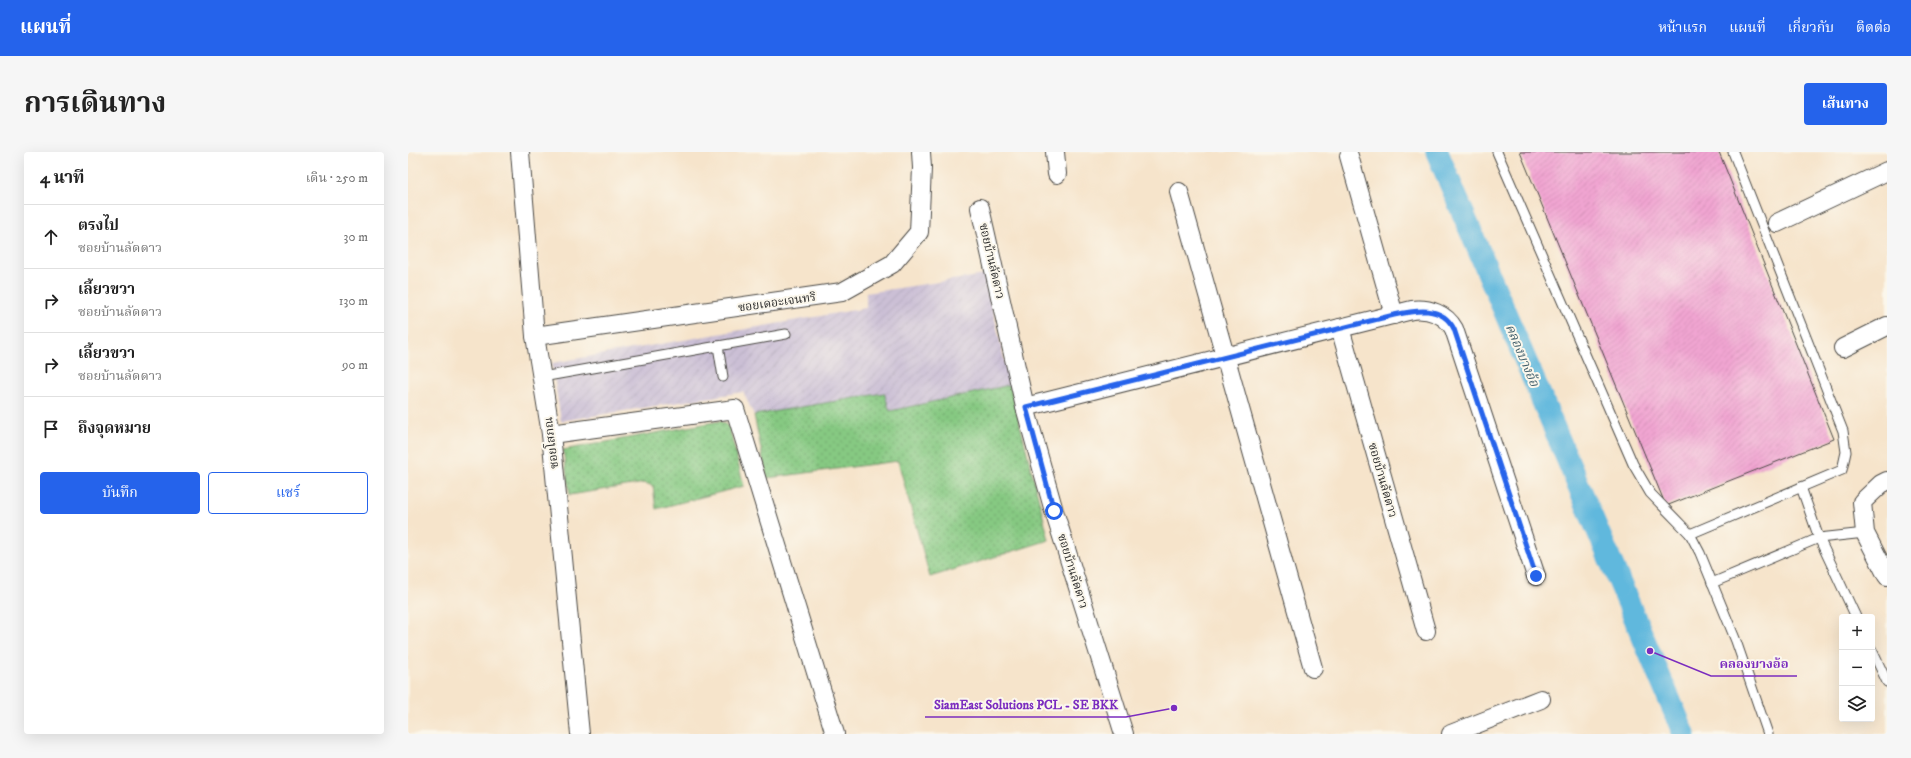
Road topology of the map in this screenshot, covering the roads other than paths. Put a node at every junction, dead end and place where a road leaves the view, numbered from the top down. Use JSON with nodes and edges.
{"nodes":[{"id":1,"x":520,"y":152,"type":"edge"},
{"id":2,"x":921,"y":152,"type":"edge"},
{"id":3,"x":1055,"y":152,"type":"edge"},
{"id":4,"x":1497,"y":152,"type":"edge"},
{"id":5,"x":1733,"y":152,"type":"edge"},
{"id":6,"x":1349,"y":156,"type":"dead end"},
{"id":7,"x":1887,"y":171,"type":"edge"},
{"id":8,"x":1057,"y":174,"type":"dead end"},
{"id":9,"x":1179,"y":192,"type":"dead end"},
{"id":10,"x":980,"y":208,"type":"dead end"},
{"id":11,"x":1777,"y":223,"type":"dead end"},
{"id":12,"x":1394,"y":315,"type":"junction"},
{"id":13,"x":1887,"y":326,"type":"edge"},
{"id":14,"x":1340,"y":328,"type":"junction"},
{"id":15,"x":786,"y":334,"type":"dead end"},
{"id":16,"x":535,"y":336,"type":"junction"},
{"id":17,"x":718,"y":346,"type":"junction"},
{"id":18,"x":1842,"y":348,"type":"dead end"},
{"id":19,"x":1226,"y":358,"type":"junction"},
{"id":20,"x":542,"y":377,"type":"junction"},
{"id":21,"x":723,"y":377,"type":"dead end"},
{"id":22,"x":1026,"y":407,"type":"junction"},
{"id":23,"x":551,"y":434,"type":"junction"},
{"id":24,"x":1887,"y":481,"type":"edge"},
{"id":25,"x":1801,"y":487,"type":"junction"},
{"id":26,"x":1865,"y":533,"type":"junction"},
{"id":27,"x":1690,"y":534,"type":"junction"},
{"id":28,"x":1819,"y":538,"type":"junction"},
{"id":29,"x":1536,"y":576,"type":"dead end"},
{"id":30,"x":1887,"y":576,"type":"edge"},
{"id":31,"x":1712,"y":583,"type":"junction"},
{"id":32,"x":1855,"y":614,"type":"edge"},
{"id":33,"x":1426,"y":631,"type":"dead end"},
{"id":34,"x":1875,"y":656,"type":"edge"},
{"id":35,"x":1313,"y":668,"type":"dead end"},
{"id":36,"x":1887,"y":682,"type":"edge"},
{"id":37,"x":1541,"y":699,"type":"dead end"},
{"id":38,"x":580,"y":734,"type":"edge"},
{"id":39,"x":835,"y":734,"type":"edge"},
{"id":40,"x":1124,"y":734,"type":"edge"},
{"id":41,"x":1451,"y":734,"type":"edge"},
{"id":42,"x":1768,"y":734,"type":"edge"}],
"edges":[{"from":1,"to":16,"type":"street","name":"ซอยโสภณ"},
{"from":2,"to":16,"type":"street","name":"ซอยเดอะเจนทริ"},
{"from":3,"to":8,"type":"street"},
{"from":4,"to":27,"type":"lane"},
{"from":5,"to":25,"type":"lane"},
{"from":6,"to":12,"type":"street"},
{"from":7,"to":11,"type":"street"},
{"from":9,"to":19,"type":"street"},
{"from":10,"to":22,"type":"street","name":"ซอยบ้านลัดดาว"},
{"from":12,"to":14,"type":"street"},
{"from":12,"to":29,"type":"street"},
{"from":13,"to":18,"type":"street"},
{"from":14,"to":19,"type":"street"},
{"from":14,"to":33,"type":"street","name":"ซอยบ้านลัดดาว"},
{"from":15,"to":17,"type":"lane"},
{"from":16,"to":20,"type":"street","name":"ซอยโสภณ"},
{"from":17,"to":20,"type":"lane"},
{"from":17,"to":21,"type":"lane"},
{"from":19,"to":22,"type":"street"},
{"from":19,"to":35,"type":"street"},
{"from":20,"to":23,"type":"street","name":"ซอยโสภณ"},
{"from":22,"to":40,"type":"street","name":"ซอยบ้านลัดดาว"},
{"from":23,"to":38,"type":"street","name":"ซอยโสภณ"},
{"from":23,"to":39,"type":"street"},
{"from":24,"to":26,"type":"street"},
{"from":25,"to":27,"type":"lane"},
{"from":25,"to":28,"type":"lane"},
{"from":26,"to":28,"type":"lane"},
{"from":26,"to":30,"type":"street"},
{"from":27,"to":31,"type":"lane"},
{"from":28,"to":31,"type":"lane"},
{"from":28,"to":32,"type":"lane"},
{"from":31,"to":42,"type":"lane"},
{"from":34,"to":36,"type":"lane"},
{"from":37,"to":41,"type":"street"}]}
